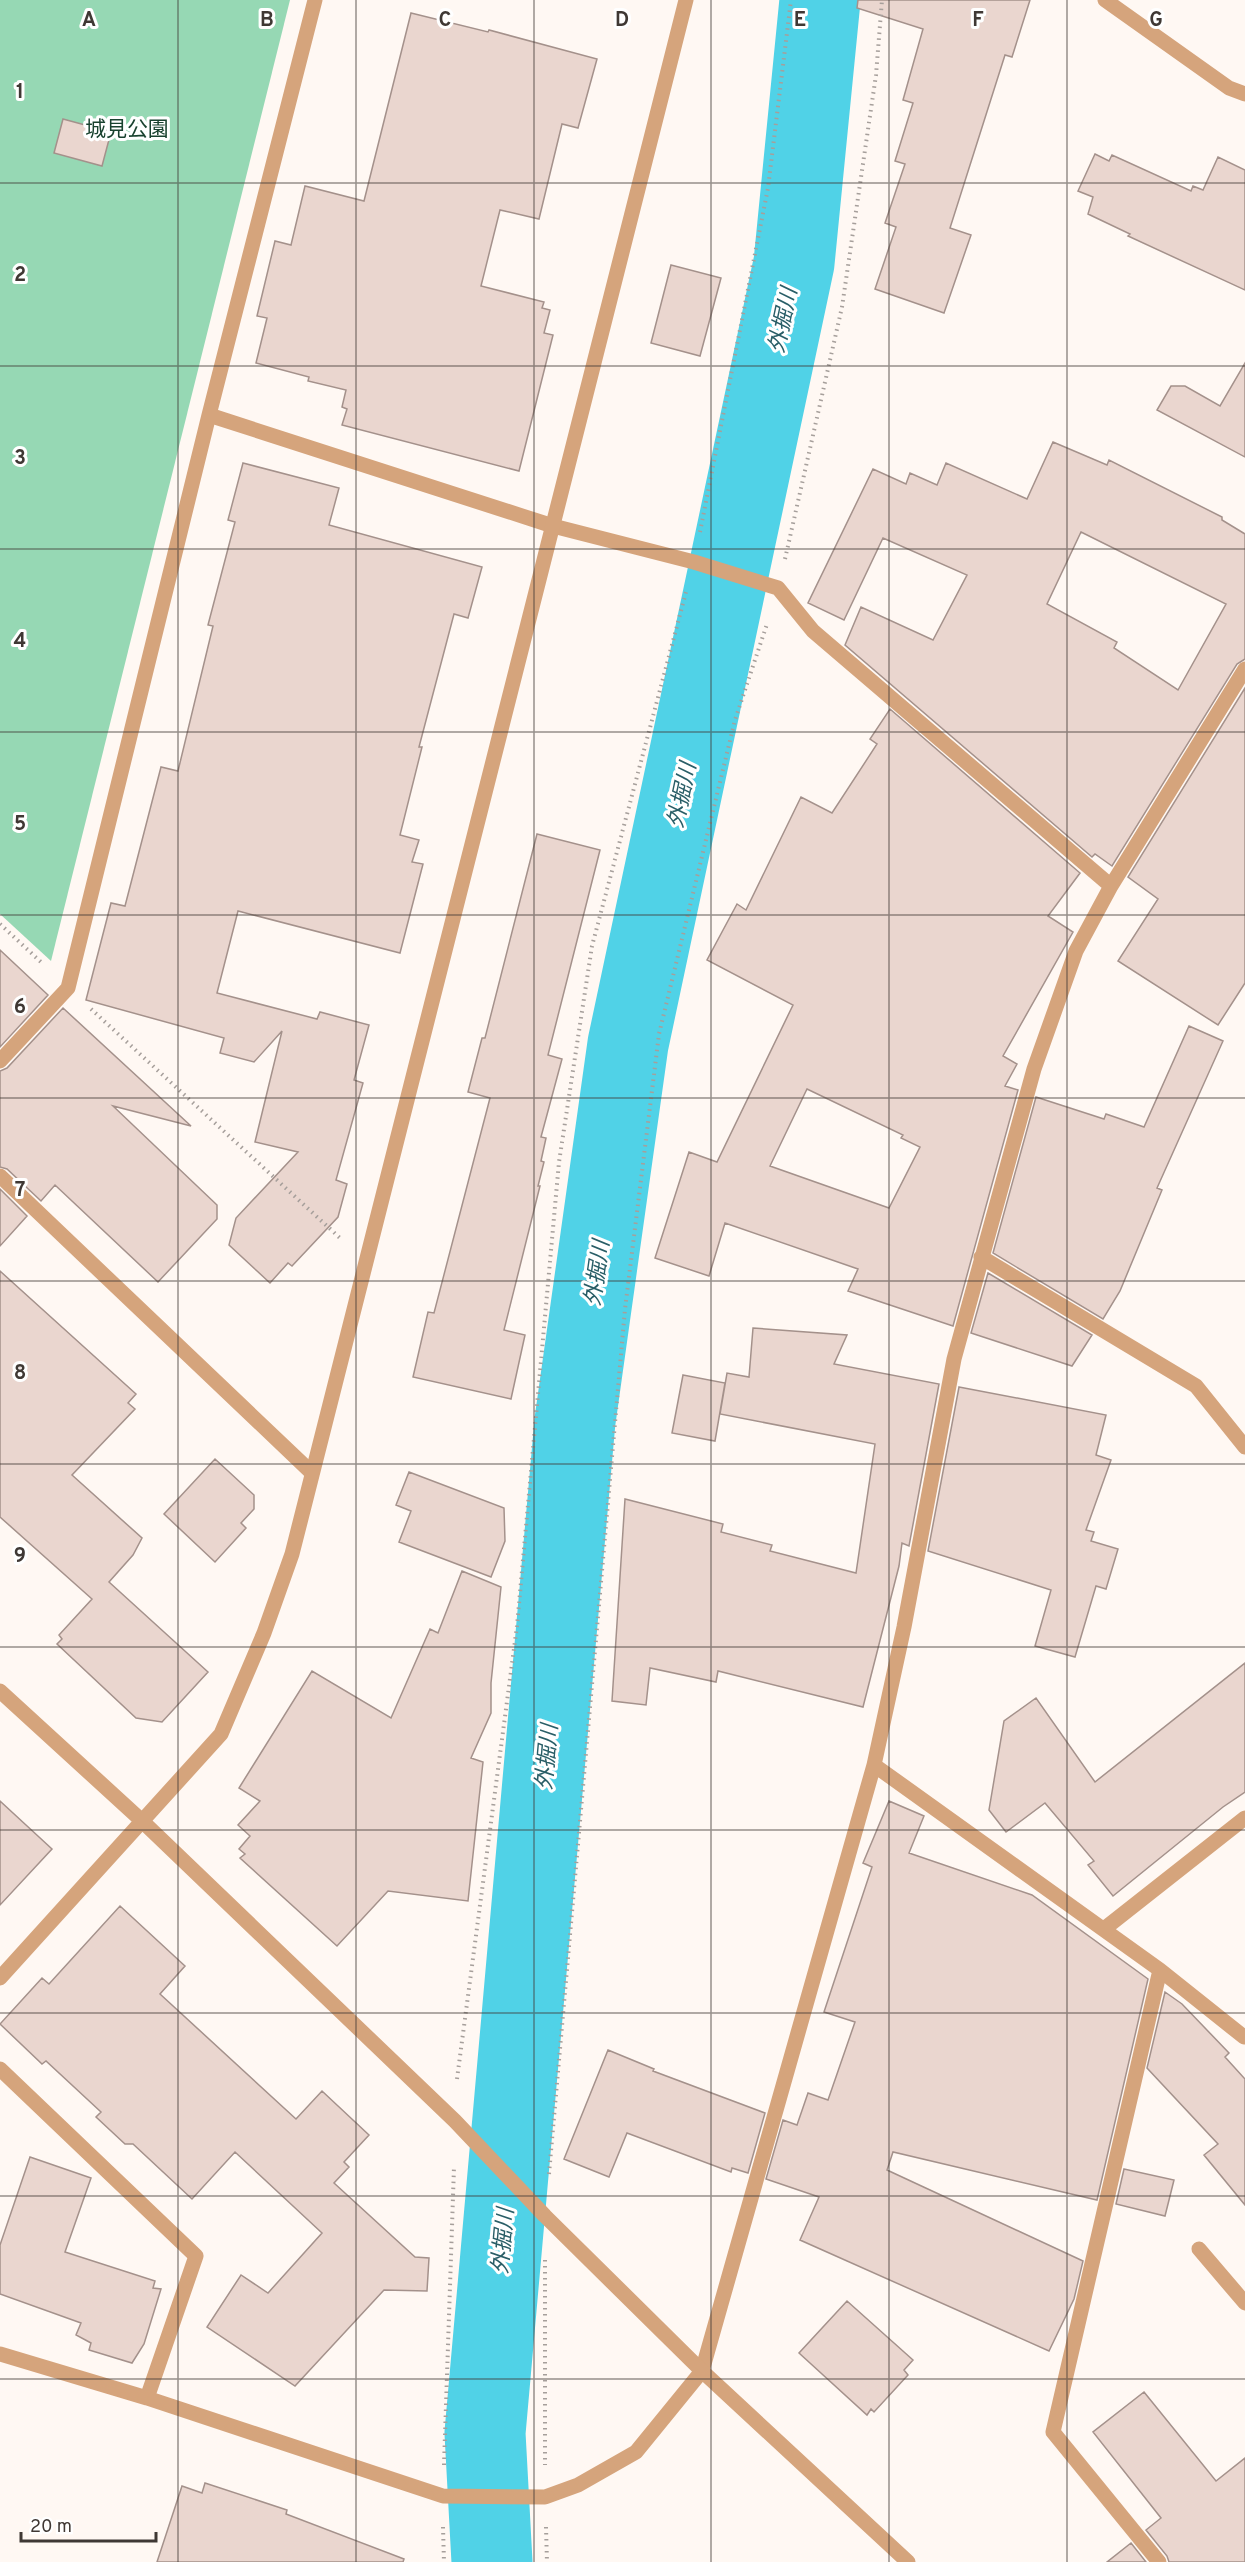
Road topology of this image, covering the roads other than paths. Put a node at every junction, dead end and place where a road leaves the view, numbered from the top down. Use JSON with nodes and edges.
{"nodes":[{"id":1,"x":315,"y":0,"type":"edge"},
{"id":2,"x":686,"y":0,"type":"edge"},
{"id":3,"x":1105,"y":0,"type":"edge"},
{"id":4,"x":1245,"y":94,"type":"edge"},
{"id":5,"x":209,"y":415,"type":"junction"},
{"id":6,"x":554,"y":526,"type":"junction"},
{"id":7,"x":1245,"y":669,"type":"edge"},
{"id":8,"x":1111,"y":886,"type":"junction"},
{"id":9,"x":0,"y":1060,"type":"edge"},
{"id":10,"x":0,"y":1176,"type":"edge"},
{"id":11,"x":981,"y":1257,"type":"junction"},
{"id":12,"x":1245,"y":1447,"type":"edge"},
{"id":13,"x":311,"y":1472,"type":"junction"},
{"id":14,"x":0,"y":1691,"type":"edge"},
{"id":15,"x":874,"y":1765,"type":"junction"},
{"id":16,"x":1245,"y":1818,"type":"edge"},
{"id":17,"x":141,"y":1820,"type":"junction"},
{"id":18,"x":1104,"y":1929,"type":"junction"},
{"id":19,"x":1160,"y":1970,"type":"junction"},
{"id":20,"x":0,"y":1978,"type":"edge"},
{"id":21,"x":1244,"y":2037,"type":"edge"},
{"id":22,"x":0,"y":2069,"type":"edge"},
{"id":23,"x":1199,"y":2249,"type":"dead end"},
{"id":24,"x":1245,"y":2302,"type":"edge"},
{"id":25,"x":0,"y":2354,"type":"edge"},
{"id":26,"x":702,"y":2371,"type":"junction"},
{"id":27,"x":147,"y":2398,"type":"junction"},
{"id":28,"x":908,"y":2562,"type":"edge"},
{"id":29,"x":1159,"y":2562,"type":"edge"}],
"edges":[{"from":1,"to":5,"type":"street"},
{"from":2,"to":6,"type":"street"},
{"from":3,"to":4,"type":"street"},
{"from":5,"to":6,"type":"street"},
{"from":5,"to":9,"type":"street"},
{"from":6,"to":8,"type":"street"},
{"from":6,"to":13,"type":"street"},
{"from":7,"to":8,"type":"street"},
{"from":8,"to":11,"type":"street"},
{"from":10,"to":13,"type":"street"},
{"from":11,"to":12,"type":"street"},
{"from":11,"to":15,"type":"street"},
{"from":13,"to":17,"type":"street"},
{"from":14,"to":17,"type":"street"},
{"from":15,"to":18,"type":"street"},
{"from":15,"to":26,"type":"street"},
{"from":16,"to":18,"type":"street"},
{"from":17,"to":20,"type":"street"},
{"from":17,"to":26,"type":"street"},
{"from":18,"to":19,"type":"street"},
{"from":19,"to":21,"type":"street"},
{"from":19,"to":29,"type":"street"},
{"from":22,"to":27,"type":"street"},
{"from":23,"to":24,"type":"street"},
{"from":25,"to":27,"type":"street"},
{"from":26,"to":27,"type":"street"},
{"from":26,"to":28,"type":"street"}]}
